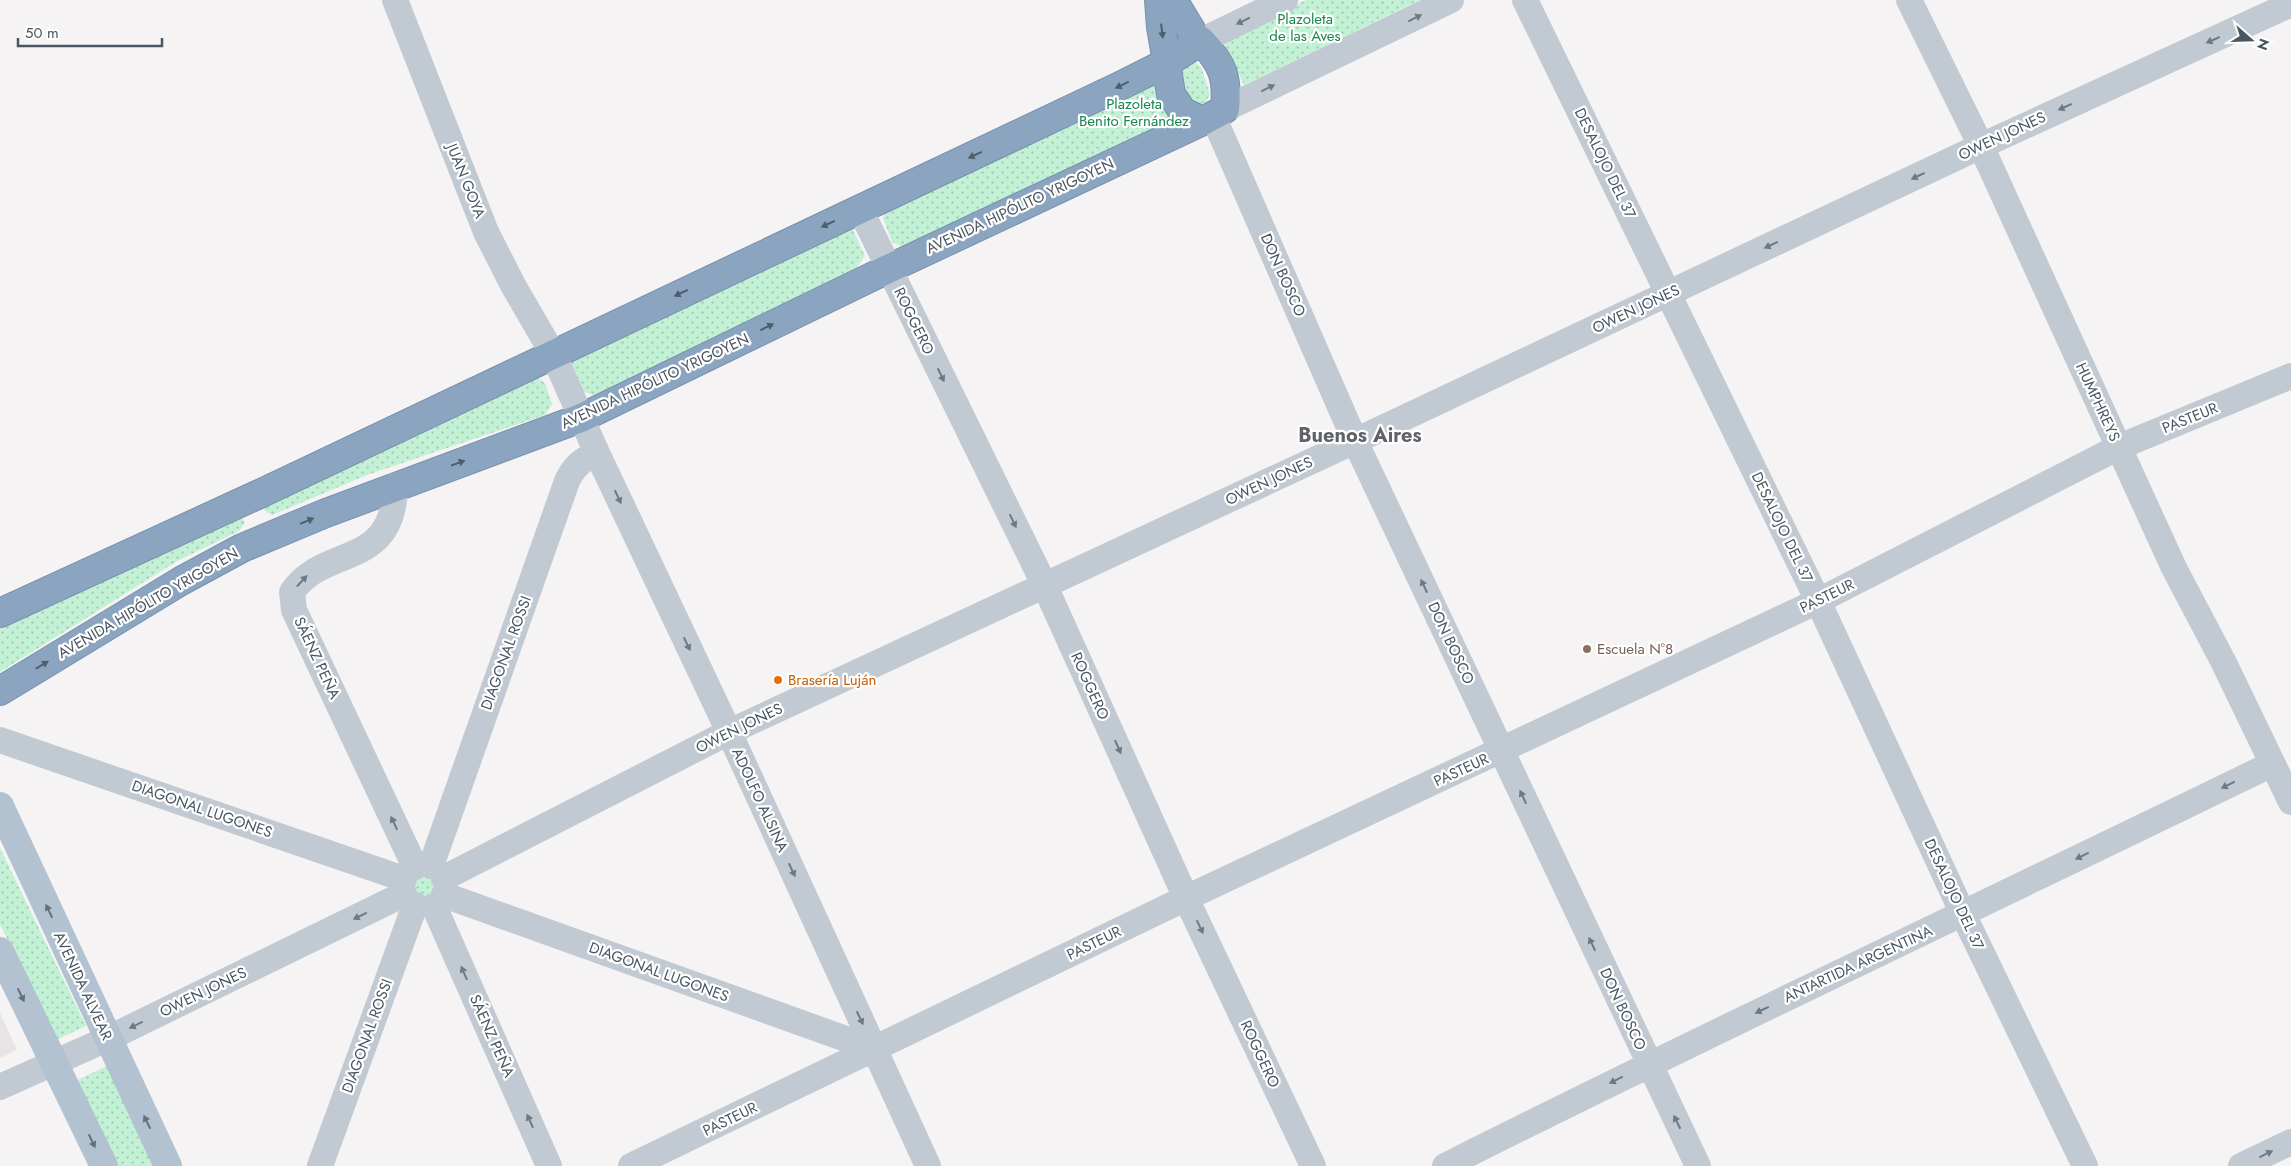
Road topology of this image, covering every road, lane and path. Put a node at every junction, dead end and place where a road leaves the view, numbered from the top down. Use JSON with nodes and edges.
{"nodes":[{"id":1,"x":395,"y":0,"type":"edge"},
{"id":2,"x":1159,"y":0,"type":"edge"},
{"id":3,"x":1173,"y":0,"type":"edge"},
{"id":4,"x":1285,"y":0,"type":"edge"},
{"id":5,"x":1452,"y":0,"type":"edge"},
{"id":6,"x":1525,"y":0,"type":"edge"},
{"id":7,"x":1909,"y":0,"type":"edge"},
{"id":8,"x":2289,"y":5,"type":"edge"},
{"id":9,"x":1200,"y":42,"type":"junction"},
{"id":10,"x":1167,"y":62,"type":"junction"},
{"id":11,"x":1214,"y":115,"type":"junction"},
{"id":12,"x":1981,"y":146,"type":"junction"},
{"id":13,"x":860,"y":209,"type":"junction"},
{"id":14,"x":888,"y":269,"type":"junction"},
{"id":15,"x":1668,"y":294,"type":"junction"},
{"id":16,"x":553,"y":354,"type":"junction"},
{"id":17,"x":2291,"y":376,"type":"edge"},
{"id":18,"x":581,"y":418,"type":"junction"},
{"id":19,"x":1356,"y":441,"type":"junction"},
{"id":20,"x":2119,"y":447,"type":"junction"},
{"id":21,"x":597,"y":453,"type":"junction"},
{"id":22,"x":394,"y":486,"type":"junction"},
{"id":23,"x":255,"y":496,"type":"junction"},
{"id":24,"x":269,"y":537,"type":"junction"},
{"id":25,"x":1044,"y":584,"type":"junction"},
{"id":26,"x":1818,"y":601,"type":"junction"},
{"id":27,"x":0,"y":613,"type":"edge"},
{"id":28,"x":0,"y":691,"type":"edge"},
{"id":29,"x":729,"y":732,"type":"junction"},
{"id":30,"x":0,"y":740,"type":"edge"},
{"id":31,"x":1502,"y":751,"type":"junction"},
{"id":32,"x":2272,"y":764,"type":"junction"},
{"id":33,"x":2291,"y":802,"type":"edge"},
{"id":34,"x":0,"y":806,"type":"edge"},
{"id":35,"x":424,"y":886,"type":"junction"},
{"id":36,"x":1186,"y":898,"type":"junction"},
{"id":37,"x":1963,"y":914,"type":"junction"},
{"id":38,"x":0,"y":951,"type":"edge"},
{"id":39,"x":107,"y":1039,"type":"junction"},
{"id":40,"x":874,"y":1049,"type":"junction"},
{"id":41,"x":54,"y":1063,"type":"junction"},
{"id":42,"x":1649,"y":1063,"type":"junction"},
{"id":43,"x":0,"y":1087,"type":"edge"},
{"id":44,"x":2291,"y":1142,"type":"edge"},
{"id":45,"x":104,"y":1166,"type":"edge"},
{"id":46,"x":168,"y":1166,"type":"edge"},
{"id":47,"x":320,"y":1166,"type":"edge"},
{"id":48,"x":549,"y":1166,"type":"edge"},
{"id":49,"x":631,"y":1166,"type":"edge"},
{"id":50,"x":928,"y":1166,"type":"edge"},
{"id":51,"x":1313,"y":1166,"type":"edge"},
{"id":52,"x":1445,"y":1166,"type":"edge"},
{"id":53,"x":1698,"y":1166,"type":"edge"},
{"id":54,"x":2085,"y":1166,"type":"edge"},
{"id":55,"x":2241,"y":1166,"type":"edge"}],
"edges":[{"from":1,"to":16,"type":"street","name":"JUAN GOYA"},
{"from":2,"to":10,"type":"highway","one_way":true},
{"from":3,"to":9,"type":"highway"},
{"from":4,"to":9,"type":"street","one_way":true},
{"from":11,"to":5,"type":"street","name":"AVENIDA HIPÓLITO YRIGOYEN","one_way":true},
{"from":6,"to":15,"type":"street","name":"DESALOJO DEL 37"},
{"from":7,"to":12,"type":"street","name":"HUMPHREYS"},
{"from":8,"to":12,"type":"street","name":"OWEN JONES","one_way":true},
{"from":9,"to":10,"type":"highway"},
{"from":9,"to":11,"type":"highway"},
{"from":10,"to":11,"type":"highway"},
{"from":10,"to":13,"type":"highway","one_way":true},
{"from":11,"to":14,"type":"highway","name":"AVENIDA HIPÓLITO YRIGOYEN"},
{"from":11,"to":19,"type":"street","name":"DON BOSCO"},
{"from":12,"to":15,"type":"street","name":"OWEN JONES","one_way":true},
{"from":12,"to":20,"type":"street","name":"HUMPHREYS"},
{"from":13,"to":14,"type":"street","name":"ROGGERO"},
{"from":13,"to":16,"type":"highway","one_way":true},
{"from":18,"to":14,"type":"highway","name":"AVENIDA HIPÓLITO YRIGOYEN","one_way":true},
{"from":14,"to":25,"type":"street","name":"ROGGERO","one_way":true},
{"from":15,"to":19,"type":"street","name":"OWEN JONES"},
{"from":15,"to":26,"type":"street","name":"DESALOJO DEL 37"},
{"from":16,"to":18,"type":"street","name":"ADOLFO ALSINA"},
{"from":16,"to":23,"type":"highway"},
{"from":17,"to":20,"type":"street","name":"PASTEUR"},
{"from":18,"to":21,"type":"street","name":"ADOLFO ALSINA"},
{"from":22,"to":18,"type":"highway","name":"AVENIDA HIPÓLITO YRIGOYEN","one_way":true},
{"from":19,"to":25,"type":"street","name":"OWEN JONES"},
{"from":31,"to":19,"type":"street","name":"DON BOSCO","one_way":true},
{"from":20,"to":26,"type":"street","name":"PASTEUR"},
{"from":20,"to":32,"type":"street","name":"HUMPHREYS"},
{"from":21,"to":29,"type":"street","name":"ADOLFO ALSINA","one_way":true},
{"from":21,"to":35,"type":"street","name":"DIAGONAL ROSSI"},
{"from":24,"to":22,"type":"highway","name":"AVENIDA HIPÓLITO YRIGOYEN","one_way":true},
{"from":35,"to":22,"type":"street","name":"SÁENZ PEÑA","one_way":true},
{"from":23,"to":24,"type":"highway"},
{"from":23,"to":27,"type":"highway"},
{"from":28,"to":24,"type":"highway","name":"AVENIDA HIPÓLITO YRIGOYEN","one_way":true},
{"from":25,"to":29,"type":"street","name":"OWEN JONES"},
{"from":25,"to":36,"type":"street","name":"ROGGERO","one_way":true},
{"from":26,"to":31,"type":"street","name":"PASTEUR"},
{"from":26,"to":37,"type":"street","name":"DESALOJO DEL 37"},
{"from":29,"to":35,"type":"street","name":"OWEN JONES"},
{"from":29,"to":40,"type":"street","name":"ADOLFO ALSINA","one_way":true},
{"from":30,"to":35,"type":"street","name":"DIAGONAL LUGONES"},
{"from":31,"to":36,"type":"street","name":"PASTEUR"},
{"from":42,"to":31,"type":"street","name":"DON BOSCO","one_way":true},
{"from":32,"to":33,"type":"street","name":"HUMPHREYS"},
{"from":32,"to":37,"type":"street","name":"ANTARTIDA ARGENTINA","one_way":true},
{"from":39,"to":34,"type":"main road","name":"AVENIDA ALVEAR","one_way":true},
{"from":35,"to":39,"type":"street","name":"OWEN JONES","one_way":true},
{"from":35,"to":40,"type":"street","name":"DIAGONAL LUGONES"},
{"from":35,"to":47,"type":"street","name":"DIAGONAL ROSSI"},
{"from":48,"to":35,"type":"street","name":"SÁENZ PEÑA","one_way":true},
{"from":36,"to":40,"type":"street","name":"PASTEUR"},
{"from":36,"to":51,"type":"street","name":"ROGGERO","one_way":true},
{"from":37,"to":42,"type":"street","name":"ANTARTIDA ARGENTINA","one_way":true},
{"from":37,"to":54,"type":"street","name":"DESALOJO DEL 37"},
{"from":38,"to":41,"type":"main road","one_way":true},
{"from":39,"to":41,"type":"street","name":"OWEN JONES"},
{"from":46,"to":39,"type":"main road","name":"AVENIDA ALVEAR","one_way":true},
{"from":40,"to":49,"type":"street","name":"PASTEUR"},
{"from":40,"to":50,"type":"street","name":"ADOLFO ALSINA"},
{"from":41,"to":43,"type":"street","name":"OWEN JONES"},
{"from":41,"to":45,"type":"main road","one_way":true},
{"from":42,"to":52,"type":"street","name":"ANTARTIDA ARGENTINA","one_way":true},
{"from":53,"to":42,"type":"street","name":"DON BOSCO","one_way":true},
{"from":55,"to":44,"type":"street","one_way":true}]}
